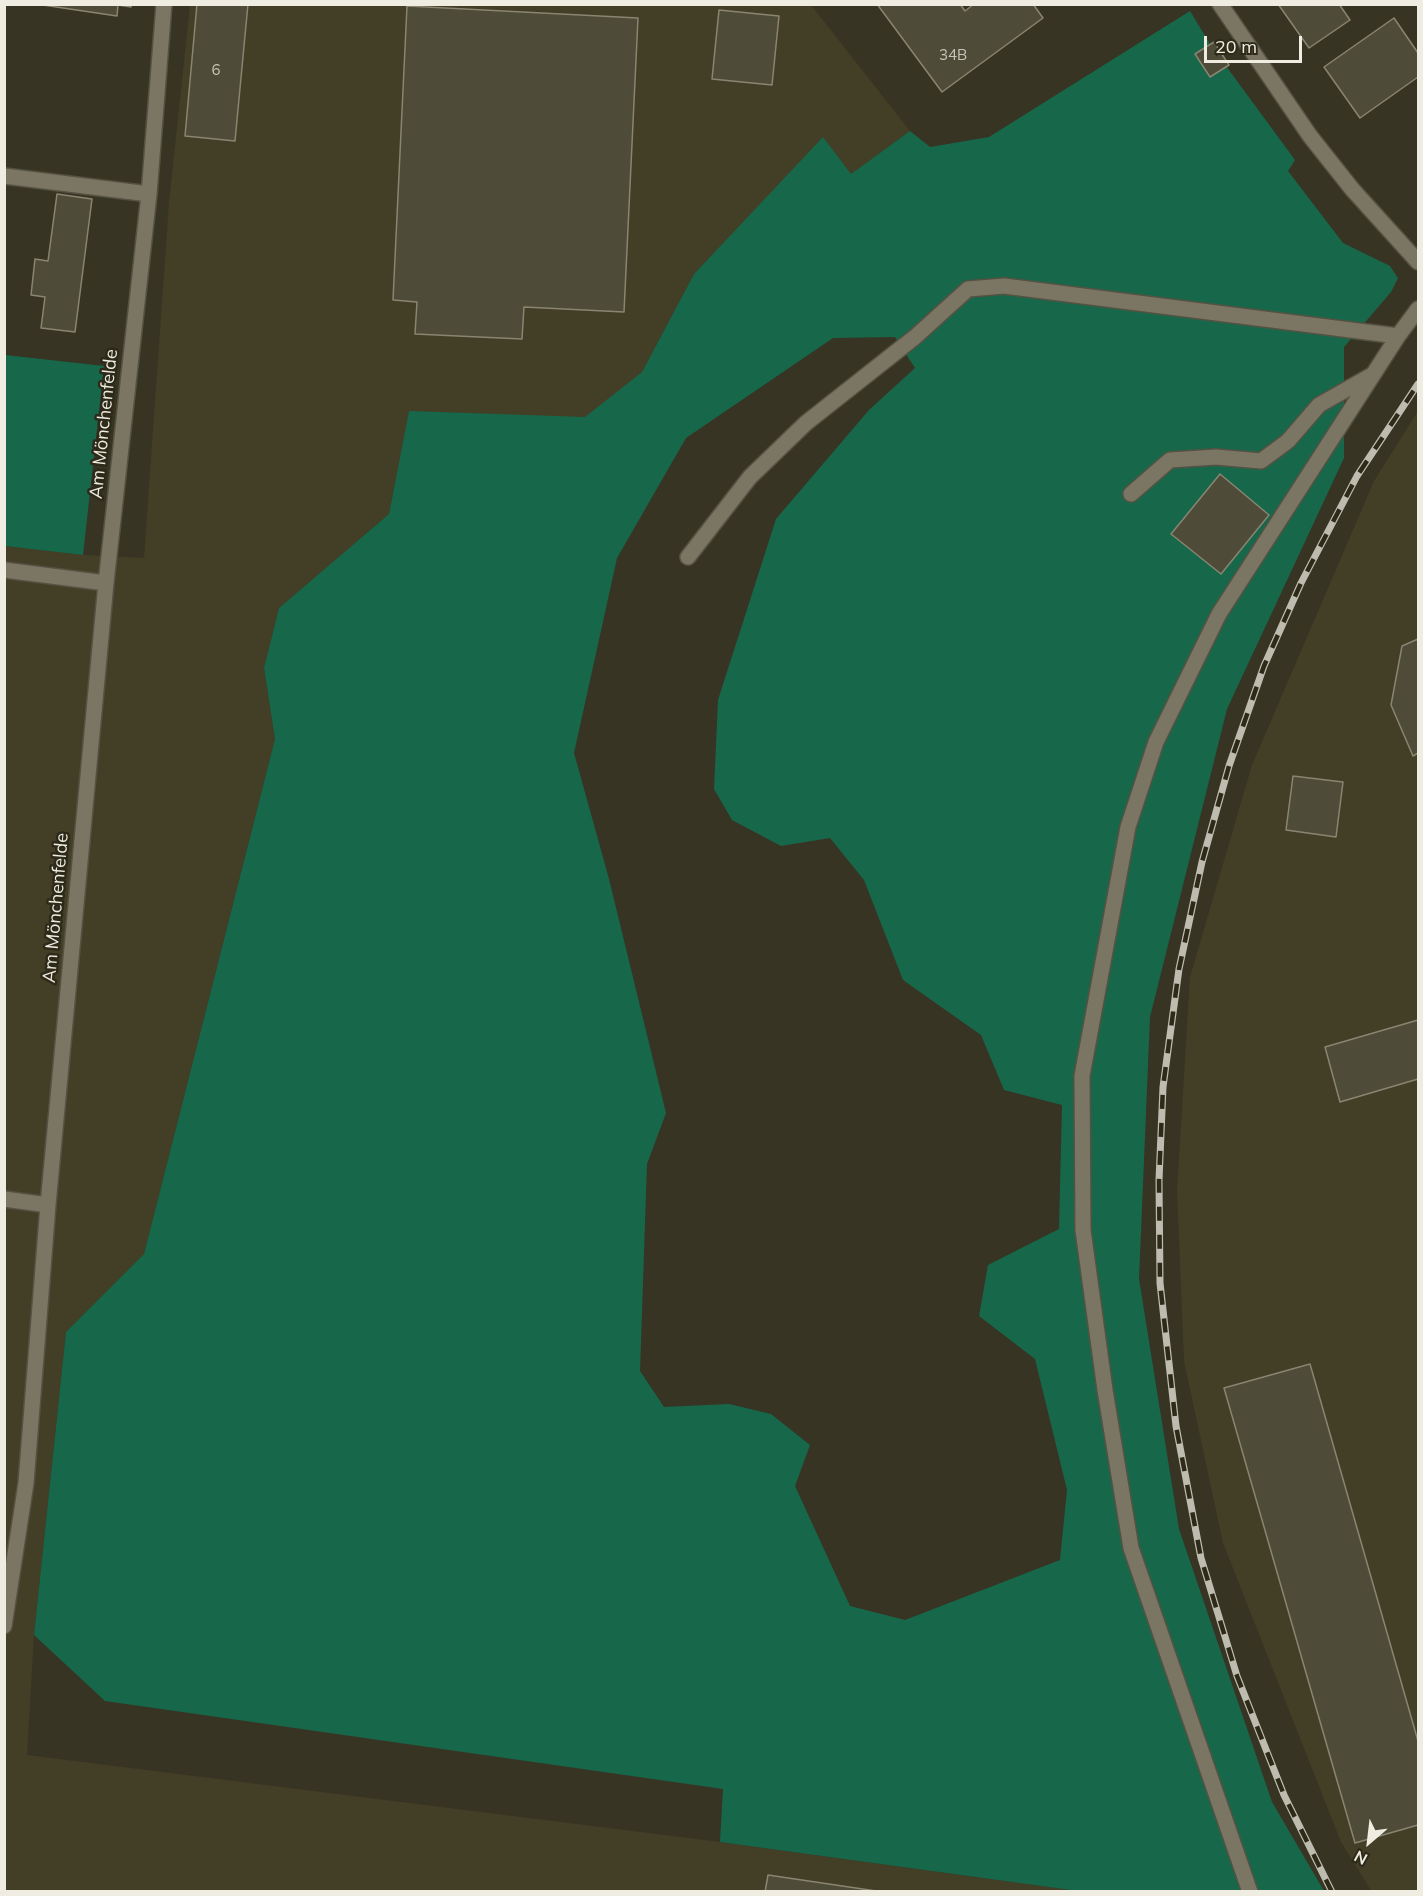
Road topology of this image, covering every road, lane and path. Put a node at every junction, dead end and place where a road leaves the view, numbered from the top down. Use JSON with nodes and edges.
{"nodes":[{"id":1,"x":164,"y":4,"type":"edge"},
{"id":2,"x":1221,"y":4,"type":"edge"},
{"id":3,"x":4,"y":176,"type":"edge"},
{"id":4,"x":149,"y":194,"type":"junction"},
{"id":5,"x":1419,"y":262,"type":"edge"},
{"id":6,"x":1419,"y":309,"type":"edge"},
{"id":7,"x":1398,"y":336,"type":"junction"},
{"id":8,"x":1374,"y":373,"type":"junction"},
{"id":9,"x":1131,"y":494,"type":"dead end"},
{"id":10,"x":688,"y":557,"type":"dead end"},
{"id":11,"x":4,"y":570,"type":"edge"},
{"id":12,"x":106,"y":584,"type":"junction"},
{"id":13,"x":4,"y":1199,"type":"edge"},
{"id":14,"x":48,"y":1205,"type":"junction"},
{"id":15,"x":5,"y":1631,"type":"edge"},
{"id":16,"x":1250,"y":1892,"type":"edge"}],
"edges":[{"from":1,"to":4,"type":"street","name":"Am Mönchenfelde"},
{"from":2,"to":5,"type":"street"},
{"from":3,"to":4,"type":"street"},
{"from":4,"to":12,"type":"street","name":"Am Mönchenfelde"},
{"from":6,"to":7,"type":"street"},
{"from":7,"to":8,"type":"street"},
{"from":7,"to":10,"type":"street"},
{"from":8,"to":9,"type":"street"},
{"from":8,"to":16,"type":"street"},
{"from":11,"to":12,"type":"street"},
{"from":12,"to":14,"type":"street","name":"Am Mönchenfelde"},
{"from":13,"to":14,"type":"street"},
{"from":14,"to":15,"type":"street","name":"Am Mönchenfelde"}]}
